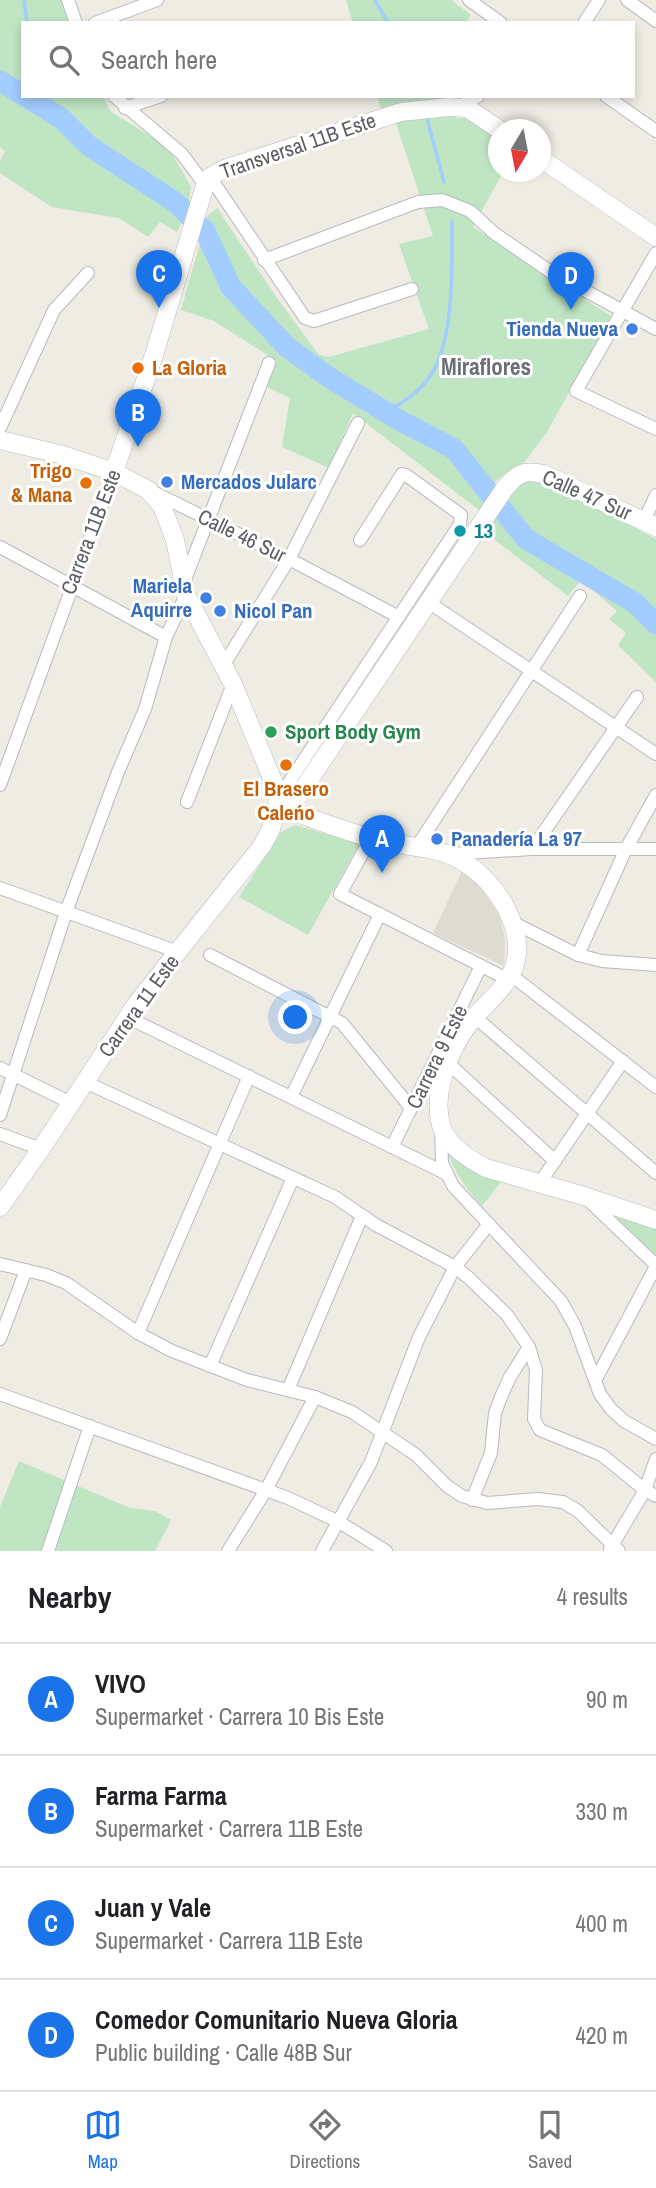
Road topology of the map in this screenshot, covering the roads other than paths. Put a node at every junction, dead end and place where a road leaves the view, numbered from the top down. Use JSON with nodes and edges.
{"nodes":[{"id":1,"x":68,"y":0,"type":"edge"},
{"id":2,"x":158,"y":0,"type":"edge"},
{"id":3,"x":469,"y":0,"type":"edge"},
{"id":4,"x":599,"y":0,"type":"edge"},
{"id":5,"x":627,"y":0,"type":"edge"},
{"id":6,"x":75,"y":21,"type":"edge"},
{"id":7,"x":100,"y":21,"type":"edge"},
{"id":8,"x":498,"y":21,"type":"edge"},
{"id":9,"x":585,"y":21,"type":"edge"},
{"id":10,"x":656,"y":21,"type":"edge"},
{"id":11,"x":116,"y":98,"type":"edge"},
{"id":12,"x":155,"y":98,"type":"edge"},
{"id":13,"x":474,"y":98,"type":"edge"},
{"id":14,"x":609,"y":98,"type":"edge"},
{"id":15,"x":454,"y":107,"type":"junction"},
{"id":16,"x":125,"y":108,"type":"junction"},
{"id":17,"x":488,"y":121,"type":"edge"},
{"id":18,"x":656,"y":131,"type":"edge"},
{"id":19,"x":551,"y":165,"type":"edge"},
{"id":20,"x":205,"y":186,"type":"junction"},
{"id":21,"x":656,"y":237,"type":"edge"},
{"id":22,"x":656,"y":253,"type":"edge"},
{"id":23,"x":264,"y":260,"type":"junction"},
{"id":24,"x":88,"y":273,"type":"dead end"},
{"id":25,"x":412,"y":289,"type":"dead end"},
{"id":26,"x":623,"y":312,"type":"junction"},
{"id":27,"x":656,"y":329,"type":"edge"},
{"id":28,"x":268,"y":363,"type":"dead end"},
{"id":29,"x":358,"y":423,"type":"dead end"},
{"id":30,"x":0,"y":428,"type":"edge"},
{"id":31,"x":656,"y":429,"type":"edge"},
{"id":32,"x":0,"y":440,"type":"edge"},
{"id":33,"x":114,"y":472,"type":"junction"},
{"id":34,"x":518,"y":475,"type":"joint"},
{"id":35,"x":148,"y":490,"type":"junction"},
{"id":36,"x":656,"y":495,"type":"edge"},
{"id":37,"x":209,"y":519,"type":"junction"},
{"id":38,"x":650,"y":524,"type":"edge"},
{"id":39,"x":360,"y":540,"type":"dead end"},
{"id":40,"x":0,"y":547,"type":"edge"},
{"id":41,"x":289,"y":559,"type":"junction"},
{"id":42,"x":71,"y":586,"type":"junction"},
{"id":43,"x":184,"y":591,"type":"junction"},
{"id":44,"x":580,"y":596,"type":"dead end"},
{"id":45,"x":428,"y":602,"type":"junction"},
{"id":46,"x":399,"y":617,"type":"junction"},
{"id":47,"x":166,"y":638,"type":"junction"},
{"id":48,"x":223,"y":666,"type":"junction"},
{"id":49,"x":532,"y":670,"type":"junction"},
{"id":50,"x":233,"y":684,"type":"junction"},
{"id":51,"x":637,"y":697,"type":"dead end"},
{"id":52,"x":615,"y":725,"type":"junction"},
{"id":53,"x":656,"y":754,"type":"edge"},
{"id":54,"x":0,"y":785,"type":"edge"},
{"id":55,"x":656,"y":795,"type":"edge"},
{"id":56,"x":187,"y":802,"type":"dead end"},
{"id":57,"x":282,"y":805,"type":"junction"},
{"id":58,"x":371,"y":838,"type":"junction"},
{"id":59,"x":416,"y":848,"type":"junction"},
{"id":60,"x":532,"y":849,"type":"junction"},
{"id":61,"x":626,"y":849,"type":"junction"},
{"id":62,"x":656,"y":849,"type":"edge"},
{"id":63,"x":449,"y":854,"type":"junction"},
{"id":64,"x":0,"y":888,"type":"edge"},
{"id":65,"x":66,"y":912,"type":"junction"},
{"id":66,"x":380,"y":914,"type":"junction"},
{"id":67,"x":512,"y":922,"type":"junction"},
{"id":68,"x":178,"y":952,"type":"junction"},
{"id":69,"x":210,"y":955,"type":"dead end"},
{"id":70,"x":578,"y":955,"type":"junction"},
{"id":71,"x":656,"y":965,"type":"edge"},
{"id":72,"x":481,"y":966,"type":"junction"},
{"id":73,"x":509,"y":977,"type":"junction"},
{"id":74,"x":330,"y":1016,"type":"junction"},
{"id":75,"x":127,"y":1017,"type":"junction"},
{"id":76,"x":475,"y":1017,"type":"junction"},
{"id":77,"x":623,"y":1061,"type":"junction"},
{"id":78,"x":448,"y":1063,"type":"junction"},
{"id":79,"x":0,"y":1068,"type":"edge"},
{"id":80,"x":13,"y":1074,"type":"junction"},
{"id":81,"x":249,"y":1076,"type":"junction"},
{"id":82,"x":85,"y":1082,"type":"junction"},
{"id":83,"x":655,"y":1083,"type":"edge"},
{"id":84,"x":291,"y":1097,"type":"junction"},
{"id":85,"x":71,"y":1103,"type":"junction"},
{"id":86,"x":411,"y":1108,"type":"junction"},
{"id":87,"x":587,"y":1114,"type":"junction"},
{"id":88,"x":0,"y":1115,"type":"edge"},
{"id":89,"x":441,"y":1126,"type":"junction"},
{"id":90,"x":0,"y":1134,"type":"edge"},
{"id":91,"x":220,"y":1144,"type":"junction"},
{"id":92,"x":392,"y":1147,"type":"junction"},
{"id":93,"x":41,"y":1149,"type":"junction"},
{"id":94,"x":555,"y":1161,"type":"junction"},
{"id":95,"x":445,"y":1173,"type":"junction"},
{"id":96,"x":656,"y":1173,"type":"edge"},
{"id":97,"x":293,"y":1178,"type":"junction"},
{"id":98,"x":539,"y":1184,"type":"junction"},
{"id":99,"x":584,"y":1196,"type":"junction"},
{"id":100,"x":0,"y":1207,"type":"edge"},
{"id":101,"x":362,"y":1216,"type":"junction"},
{"id":102,"x":656,"y":1220,"type":"edge"},
{"id":103,"x":489,"y":1224,"type":"junction"},
{"id":104,"x":0,"y":1264,"type":"edge"},
{"id":105,"x":656,"y":1265,"type":"edge"},
{"id":106,"x":455,"y":1267,"type":"junction"},
{"id":107,"x":26,"y":1270,"type":"junction"},
{"id":108,"x":138,"y":1333,"type":"junction"},
{"id":109,"x":0,"y":1339,"type":"edge"},
{"id":110,"x":529,"y":1348,"type":"junction"},
{"id":111,"x":210,"y":1366,"type":"junction"},
{"id":112,"x":596,"y":1379,"type":"junction"},
{"id":113,"x":288,"y":1390,"type":"junction"},
{"id":114,"x":0,"y":1394,"type":"edge"},
{"id":115,"x":315,"y":1397,"type":"junction"},
{"id":116,"x":90,"y":1426,"type":"junction"},
{"id":117,"x":384,"y":1432,"type":"junction"},
{"id":118,"x":656,"y":1439,"type":"edge"},
{"id":119,"x":656,"y":1459,"type":"edge"},
{"id":120,"x":266,"y":1490,"type":"junction"},
{"id":121,"x":650,"y":1493,"type":"edge"},
{"id":122,"x":472,"y":1500,"type":"junction"},
{"id":123,"x":339,"y":1522,"type":"junction"},
{"id":124,"x":614,"y":1549,"type":"edge"},
{"id":125,"x":48,"y":1551,"type":"edge"},
{"id":126,"x":228,"y":1551,"type":"edge"},
{"id":127,"x":322,"y":1551,"type":"edge"},
{"id":128,"x":386,"y":1551,"type":"edge"}],
"edges":[{"from":1,"to":6,"type":"street"},
{"from":2,"to":7,"type":"street"},
{"from":3,"to":8,"type":"street"},
{"from":4,"to":9,"type":"street"},
{"from":5,"to":10,"type":"street"},
{"from":11,"to":16,"type":"street"},
{"from":12,"to":16,"type":"street"},
{"from":13,"to":15,"type":"street","name":"Transversal 11B Este"},
{"from":14,"to":18,"type":"street"},
{"from":15,"to":17,"type":"street"},
{"from":15,"to":20,"type":"street","name":"Transversal 11B Este"},
{"from":16,"to":20,"type":"street"},
{"from":19,"to":21,"type":"street"},
{"from":20,"to":23,"type":"street"},
{"from":20,"to":33,"type":"street","name":"Carrera 11B Este"},
{"from":22,"to":26,"type":"street"},
{"from":23,"to":25,"type":"street"},
{"from":23,"to":26,"type":"street"},
{"from":24,"to":30,"type":"street"},
{"from":26,"to":27,"type":"street"},
{"from":26,"to":31,"type":"street"},
{"from":28,"to":37,"type":"street"},
{"from":29,"to":41,"type":"street"},
{"from":32,"to":33,"type":"street","name":"Calle 46 Sur"},
{"from":33,"to":35,"type":"street","name":"Calle 46 Sur"},
{"from":33,"to":42,"type":"street","name":"Carrera 11B Este"},
{"from":34,"to":38,"type":"street","name":"Calle 47 Sur"},
{"from":34,"to":45,"type":"street","name":"Carrera 11 Este"},
{"from":35,"to":37,"type":"street","name":"Calle 46 Sur"},
{"from":35,"to":43,"type":"street"},
{"from":36,"to":38,"type":"street"},
{"from":37,"to":41,"type":"street","name":"Calle 46 Sur"},
{"from":37,"to":43,"type":"street"},
{"from":39,"to":46,"type":"street","name":"Carrera 11 Este"},
{"from":40,"to":42,"type":"street"},
{"from":41,"to":46,"type":"street","name":"Calle 46 Sur"},
{"from":41,"to":48,"type":"street"},
{"from":42,"to":47,"type":"street"},
{"from":42,"to":54,"type":"street","name":"Carrera 11B Este"},
{"from":43,"to":47,"type":"street"},
{"from":43,"to":48,"type":"street"},
{"from":44,"to":49,"type":"street"},
{"from":45,"to":49,"type":"street"},
{"from":45,"to":57,"type":"street","name":"Carrera 11 Este"},
{"from":46,"to":57,"type":"street","name":"Carrera 11 Este"},
{"from":47,"to":65,"type":"street"},
{"from":48,"to":50,"type":"street"},
{"from":49,"to":52,"type":"street"},
{"from":49,"to":59,"type":"street"},
{"from":50,"to":56,"type":"street"},
{"from":50,"to":57,"type":"street"},
{"from":51,"to":52,"type":"street"},
{"from":52,"to":53,"type":"street"},
{"from":52,"to":60,"type":"street"},
{"from":55,"to":61,"type":"street"},
{"from":57,"to":58,"type":"street"},
{"from":57,"to":68,"type":"street","name":"Carrera 11 Este"},
{"from":58,"to":59,"type":"street"},
{"from":58,"to":66,"type":"street"},
{"from":59,"to":63,"type":"street"},
{"from":60,"to":61,"type":"street"},
{"from":60,"to":63,"type":"street"},
{"from":61,"to":62,"type":"street"},
{"from":61,"to":70,"type":"street"},
{"from":63,"to":67,"type":"street"},
{"from":64,"to":65,"type":"street"},
{"from":65,"to":68,"type":"street"},
{"from":65,"to":80,"type":"street"},
{"from":66,"to":72,"type":"street"},
{"from":66,"to":74,"type":"street"},
{"from":67,"to":70,"type":"street"},
{"from":67,"to":73,"type":"street"},
{"from":68,"to":75,"type":"street","name":"Carrera 11 Este"},
{"from":69,"to":74,"type":"street"},
{"from":70,"to":71,"type":"street"},
{"from":72,"to":73,"type":"street"},
{"from":72,"to":86,"type":"street","name":"Carrera 9 Este"},
{"from":73,"to":76,"type":"street","name":"Carrera 9 Este"},
{"from":73,"to":77,"type":"street"},
{"from":74,"to":84,"type":"street"},
{"from":74,"to":86,"type":"street"},
{"from":75,"to":81,"type":"street"},
{"from":75,"to":82,"type":"street","name":"Carrera 11 Este"},
{"from":76,"to":78,"type":"street","name":"Carrera 9 Este"},
{"from":76,"to":87,"type":"street"},
{"from":77,"to":83,"type":"street"},
{"from":77,"to":87,"type":"street"},
{"from":78,"to":89,"type":"street","name":"Carrera 9 Este"},
{"from":78,"to":94,"type":"street"},
{"from":79,"to":80,"type":"street"},
{"from":80,"to":85,"type":"street"},
{"from":80,"to":88,"type":"street"},
{"from":81,"to":84,"type":"street"},
{"from":81,"to":91,"type":"street"},
{"from":82,"to":85,"type":"street","name":"Carrera 11 Este"},
{"from":82,"to":91,"type":"street"},
{"from":84,"to":92,"type":"street"},
{"from":85,"to":93,"type":"street","name":"Carrera 11 Este"},
{"from":86,"to":92,"type":"street","name":"Carrera 9 Este"},
{"from":87,"to":94,"type":"street"},
{"from":87,"to":96,"type":"street"},
{"from":89,"to":95,"type":"street","name":"Carrera 9 Este"},
{"from":89,"to":98,"type":"street"},
{"from":90,"to":93,"type":"street"},
{"from":91,"to":97,"type":"street"},
{"from":91,"to":108,"type":"street"},
{"from":92,"to":95,"type":"street"},
{"from":93,"to":100,"type":"street","name":"Carrera 11 Este"},
{"from":94,"to":98,"type":"street"},
{"from":95,"to":103,"type":"street"},
{"from":97,"to":101,"type":"street"},
{"from":97,"to":111,"type":"street"},
{"from":98,"to":99,"type":"street"},
{"from":99,"to":102,"type":"street"},
{"from":99,"to":105,"type":"street"},
{"from":101,"to":106,"type":"street"},
{"from":101,"to":113,"type":"street"},
{"from":103,"to":106,"type":"street"},
{"from":103,"to":112,"type":"street"},
{"from":104,"to":107,"type":"street"},
{"from":105,"to":112,"type":"street"},
{"from":106,"to":110,"type":"street"},
{"from":106,"to":117,"type":"street"},
{"from":107,"to":108,"type":"street"},
{"from":107,"to":109,"type":"street"},
{"from":108,"to":111,"type":"street"},
{"from":110,"to":121,"type":"street"},
{"from":110,"to":122,"type":"street"},
{"from":111,"to":113,"type":"street"},
{"from":112,"to":118,"type":"street"},
{"from":113,"to":115,"type":"street"},
{"from":114,"to":116,"type":"street"},
{"from":115,"to":117,"type":"street"},
{"from":115,"to":120,"type":"street"},
{"from":116,"to":120,"type":"street"},
{"from":116,"to":125,"type":"street"},
{"from":117,"to":122,"type":"street"},
{"from":117,"to":123,"type":"street"},
{"from":119,"to":121,"type":"street"},
{"from":120,"to":123,"type":"street"},
{"from":120,"to":126,"type":"street"},
{"from":121,"to":124,"type":"street"},
{"from":122,"to":124,"type":"street"},
{"from":123,"to":127,"type":"street"},
{"from":123,"to":128,"type":"street"}]}
